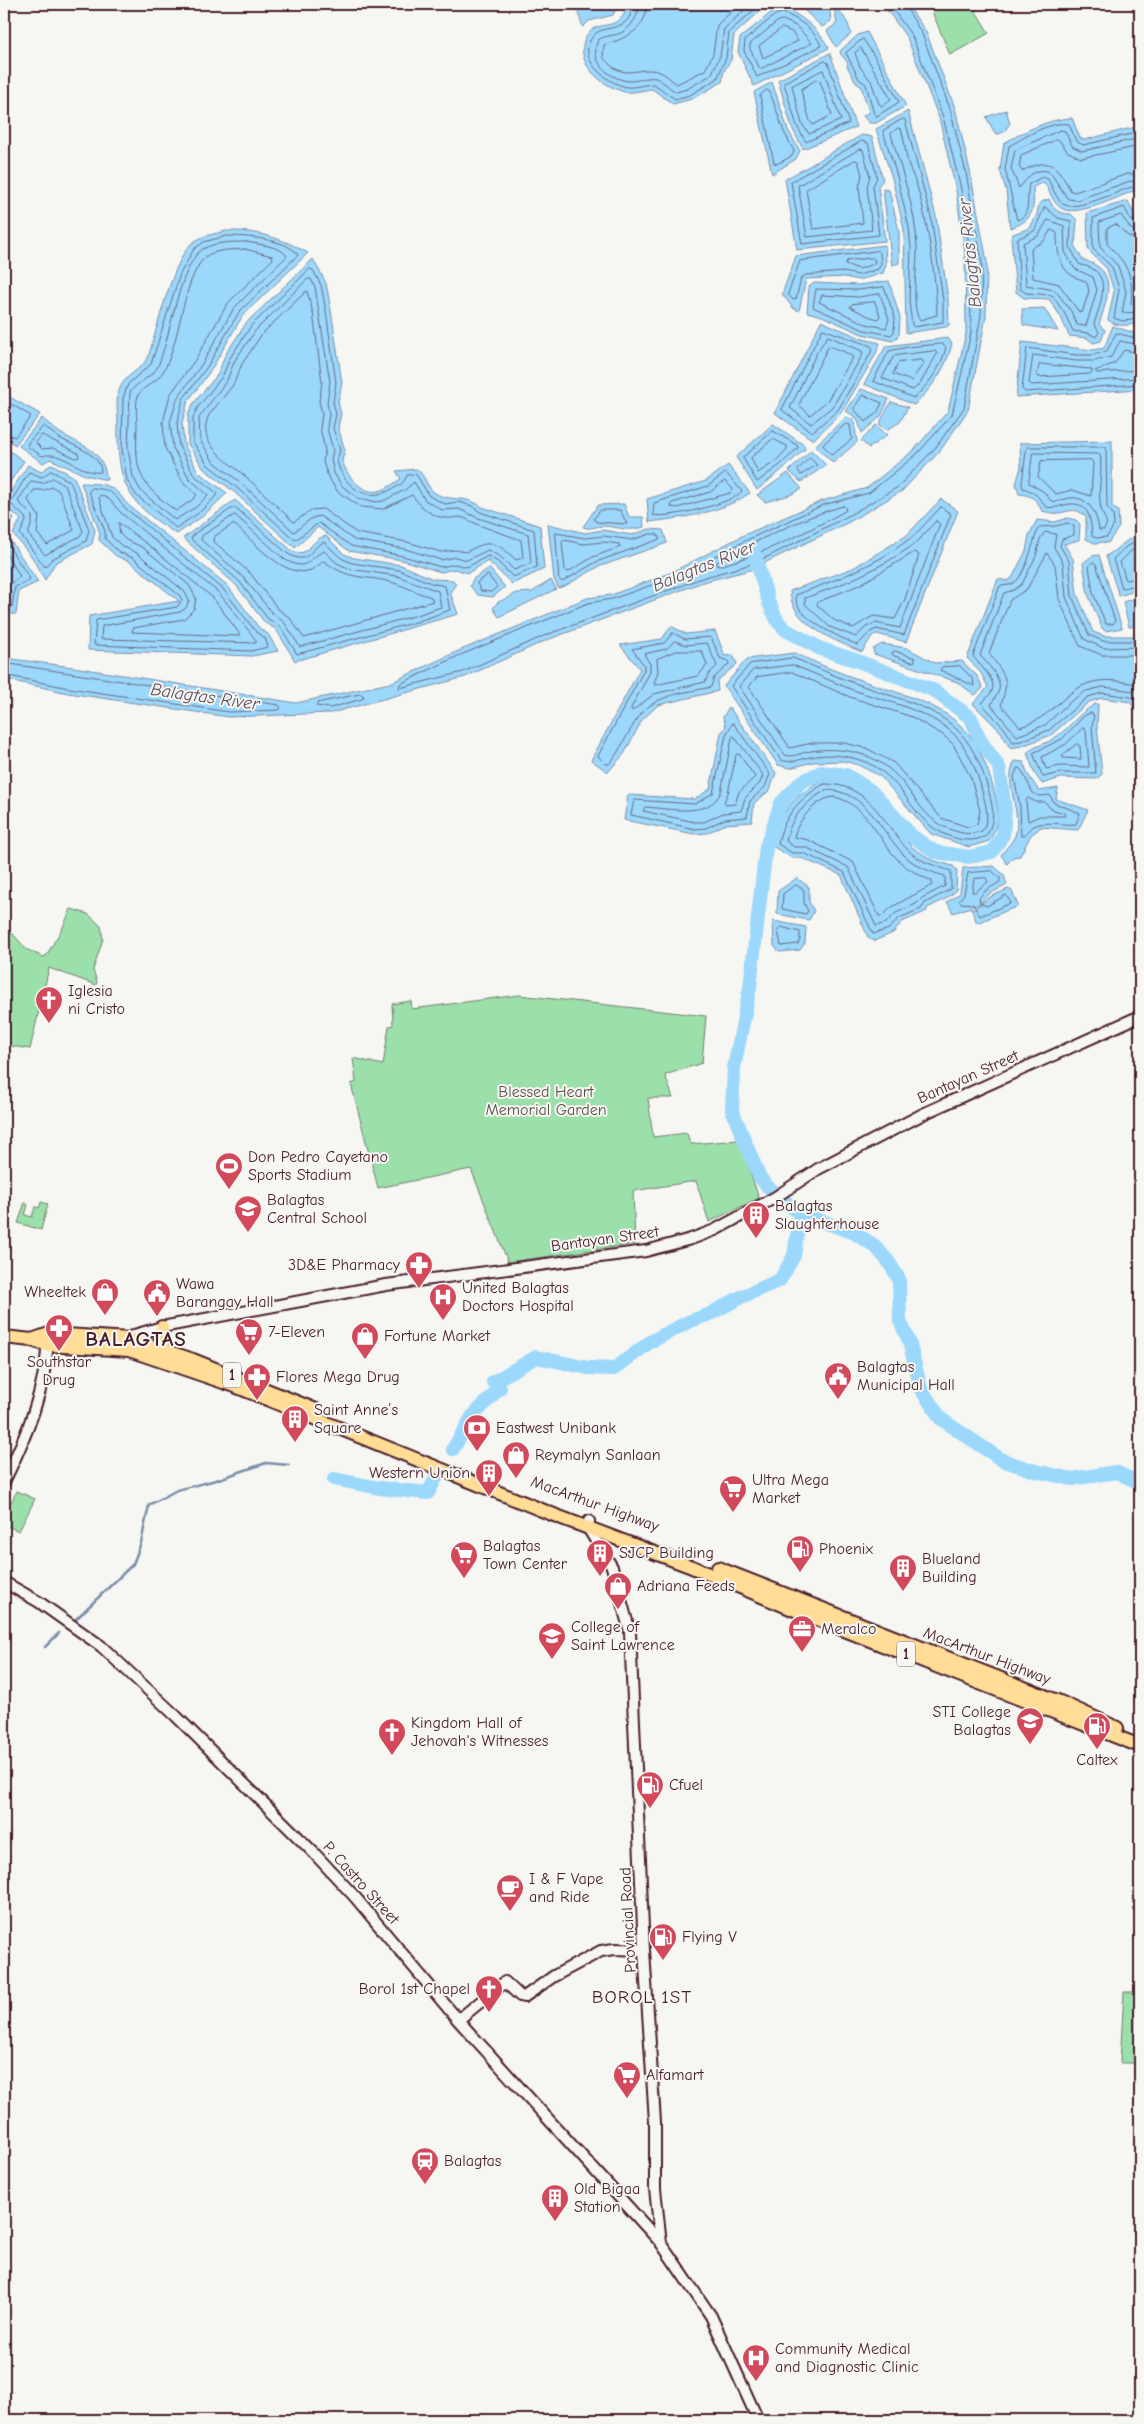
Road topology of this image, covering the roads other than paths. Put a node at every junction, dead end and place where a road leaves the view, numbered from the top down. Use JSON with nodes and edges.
{"nodes":[{"id":1,"x":1140,"y":1016,"type":"edge"},
{"id":2,"x":162,"y":1328,"type":"junction"},
{"id":3,"x":4,"y":1337,"type":"edge"},
{"id":4,"x":48,"y":1339,"type":"junction"},
{"id":5,"x":130,"y":1344,"type":"junction"},
{"id":6,"x":164,"y":1350,"type":"junction"},
{"id":7,"x":440,"y":1464,"type":"junction"},
{"id":8,"x":4,"y":1482,"type":"edge"},
{"id":9,"x":588,"y":1525,"type":"junction"},
{"id":10,"x":4,"y":1582,"type":"edge"},
{"id":11,"x":1140,"y":1737,"type":"edge"},
{"id":12,"x":1140,"y":1746,"type":"edge"},
{"id":13,"x":644,"y":1950,"type":"junction"},
{"id":14,"x":458,"y":2020,"type":"junction"},
{"id":15,"x":661,"y":2243,"type":"junction"},
{"id":16,"x":758,"y":2420,"type":"edge"}],
"edges":[{"from":1,"to":2,"type":"main road","name":"Bantayan Street"},
{"from":2,"to":5,"type":"main road","name":"Bantayan Street"},
{"from":2,"to":6,"type":"highway"},
{"from":3,"to":4,"type":"highway","name":"MacArthur Highway","number":"1"},
{"from":4,"to":5,"type":"highway","name":"MacArthur Highway","number":"1"},
{"from":4,"to":8,"type":"main road"},
{"from":5,"to":6,"type":"highway","name":"MacArthur Highway","number":"1"},
{"from":5,"to":7,"type":"highway","name":"MacArthur Highway","number":"1"},
{"from":6,"to":7,"type":"highway","name":"MacArthur Highway","number":"1"},
{"from":7,"to":9,"type":"highway","name":"MacArthur Highway","number":"1"},
{"from":9,"to":11,"type":"highway","name":"MacArthur Highway","number":"1"},
{"from":9,"to":12,"type":"highway","name":"MacArthur Highway","number":"1"},
{"from":9,"to":13,"type":"main road","name":"Provincial Road"},
{"from":10,"to":14,"type":"main road","name":"P. Castro Street"},
{"from":13,"to":14,"type":"main road"},
{"from":13,"to":15,"type":"main road","name":"Provincial Road"},
{"from":14,"to":15,"type":"main road","name":"P. Castro Street"},
{"from":15,"to":16,"type":"main road","name":"Provincial Road"}]}
